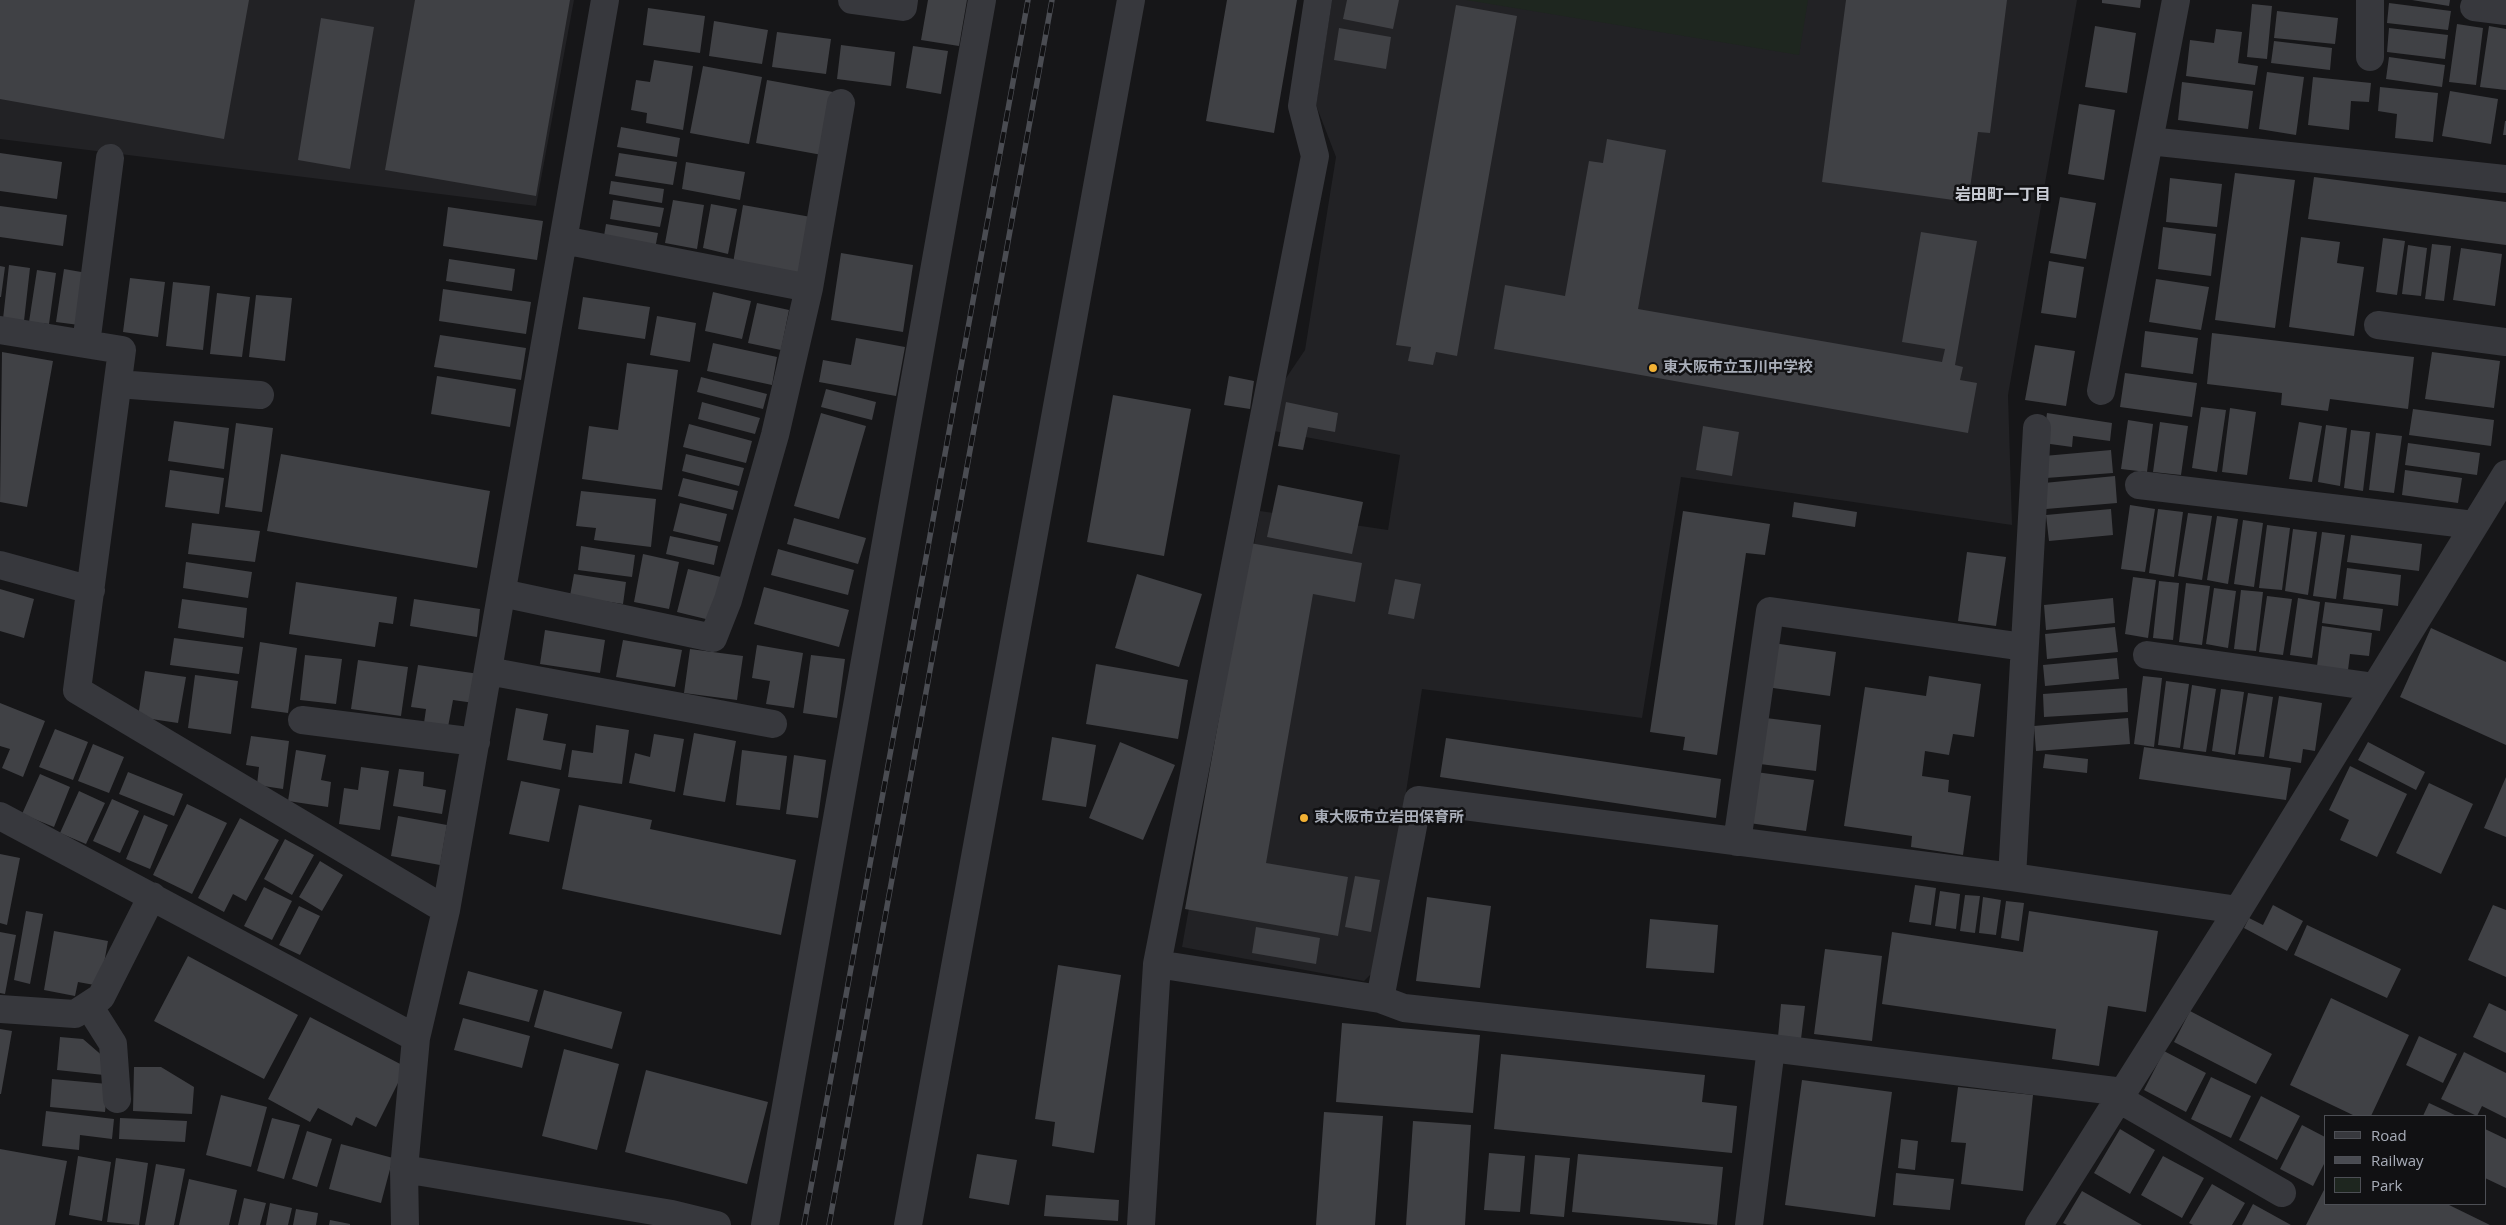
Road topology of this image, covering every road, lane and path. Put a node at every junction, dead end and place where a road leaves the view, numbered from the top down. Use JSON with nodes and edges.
{"nodes":[{"id":1,"x":605,"y":0,"type":"edge"},
{"id":2,"x":852,"y":0,"type":"edge"},
{"id":3,"x":904,"y":0,"type":"edge"},
{"id":4,"x":982,"y":0,"type":"edge"},
{"id":5,"x":1131,"y":0,"type":"edge"},
{"id":6,"x":1318,"y":0,"type":"edge"},
{"id":7,"x":2176,"y":0,"type":"edge"},
{"id":8,"x":2370,"y":0,"type":"edge"},
{"id":9,"x":2474,"y":7,"type":"dead end"},
{"id":10,"x":2506,"y":11,"type":"edge"},
{"id":11,"x":2370,"y":57,"type":"dead end"},
{"id":12,"x":840,"y":103,"type":"dead end"},
{"id":13,"x":2149,"y":141,"type":"junction"},
{"id":14,"x":110,"y":158,"type":"dead end"},
{"id":15,"x":2506,"y":179,"type":"edge"},
{"id":16,"x":563,"y":240,"type":"junction"},
{"id":17,"x":809,"y":288,"type":"junction"},
{"id":18,"x":2378,"y":326,"type":"dead end"},
{"id":19,"x":0,"y":330,"type":"edge"},
{"id":20,"x":2506,"y":342,"type":"edge"},
{"id":21,"x":86,"y":344,"type":"junction"},
{"id":22,"x":118,"y":384,"type":"junction"},
{"id":23,"x":2101,"y":391,"type":"dead end"},
{"id":24,"x":260,"y":395,"type":"dead end"},
{"id":25,"x":2037,"y":428,"type":"dead end"},
{"id":26,"x":2506,"y":474,"type":"edge"},
{"id":27,"x":2139,"y":485,"type":"dead end"},
{"id":28,"x":2474,"y":525,"type":"junction"},
{"id":29,"x":0,"y":565,"type":"edge"},
{"id":30,"x":91,"y":590,"type":"junction"},
{"id":31,"x":502,"y":593,"type":"junction"},
{"id":32,"x":2024,"y":647,"type":"junction"},
{"id":33,"x":2147,"y":655,"type":"dead end"},
{"id":34,"x":488,"y":671,"type":"junction"},
{"id":35,"x":2375,"y":688,"type":"junction"},
{"id":36,"x":302,"y":720,"type":"dead end"},
{"id":37,"x":773,"y":724,"type":"dead end"},
{"id":38,"x":476,"y":742,"type":"junction"},
{"id":39,"x":0,"y":816,"type":"edge"},
{"id":40,"x":1737,"y":842,"type":"junction"},
{"id":41,"x":2012,"y":877,"type":"junction"},
{"id":42,"x":152,"y":896,"type":"junction"},
{"id":43,"x":446,"y":910,"type":"junction"},
{"id":44,"x":2238,"y":910,"type":"junction"},
{"id":45,"x":1158,"y":964,"type":"junction"},
{"id":46,"x":1380,"y":999,"type":"junction"},
{"id":47,"x":89,"y":1006,"type":"junction"},
{"id":48,"x":0,"y":1009,"type":"edge"},
{"id":49,"x":416,"y":1038,"type":"junction"},
{"id":50,"x":1771,"y":1048,"type":"junction"},
{"id":51,"x":2121,"y":1096,"type":"junction"},
{"id":52,"x":117,"y":1099,"type":"dead end"},
{"id":53,"x":404,"y":1169,"type":"junction"},
{"id":54,"x":2282,"y":1193,"type":"dead end"},
{"id":55,"x":405,"y":1225,"type":"edge"},
{"id":56,"x":718,"y":1225,"type":"edge"},
{"id":57,"x":766,"y":1225,"type":"edge"},
{"id":58,"x":908,"y":1225,"type":"edge"},
{"id":59,"x":1141,"y":1225,"type":"edge"},
{"id":60,"x":1749,"y":1225,"type":"edge"},
{"id":61,"x":2039,"y":1225,"type":"edge"}],
"edges":[{"from":1,"to":16,"type":"street"},
{"from":2,"to":3,"type":"street"},
{"from":4,"to":57,"type":"street"},
{"from":5,"to":58,"type":"street"},
{"from":6,"to":45,"type":"street"},
{"from":7,"to":13,"type":"street"},
{"from":8,"to":11,"type":"street"},
{"from":9,"to":10,"type":"street"},
{"from":12,"to":17,"type":"street"},
{"from":13,"to":15,"type":"street"},
{"from":13,"to":23,"type":"street"},
{"from":14,"to":21,"type":"street"},
{"from":16,"to":17,"type":"street"},
{"from":16,"to":31,"type":"street"},
{"from":17,"to":31,"type":"street"},
{"from":18,"to":20,"type":"street"},
{"from":19,"to":21,"type":"street"},
{"from":21,"to":22,"type":"street"},
{"from":22,"to":24,"type":"street"},
{"from":22,"to":30,"type":"street"},
{"from":25,"to":32,"type":"street"},
{"from":26,"to":28,"type":"street"},
{"from":27,"to":28,"type":"street"},
{"from":28,"to":35,"type":"street"},
{"from":29,"to":30,"type":"street"},
{"from":30,"to":43,"type":"street"},
{"from":31,"to":34,"type":"street"},
{"from":32,"to":40,"type":"street"},
{"from":32,"to":41,"type":"street"},
{"from":33,"to":35,"type":"street"},
{"from":34,"to":37,"type":"street"},
{"from":34,"to":38,"type":"street"},
{"from":35,"to":44,"type":"street"},
{"from":36,"to":38,"type":"street"},
{"from":38,"to":43,"type":"street"},
{"from":39,"to":42,"type":"street"},
{"from":40,"to":41,"type":"street"},
{"from":40,"to":46,"type":"street"},
{"from":41,"to":44,"type":"street"},
{"from":42,"to":47,"type":"street"},
{"from":42,"to":49,"type":"street"},
{"from":43,"to":49,"type":"street"},
{"from":44,"to":51,"type":"street"},
{"from":45,"to":46,"type":"street"},
{"from":45,"to":59,"type":"street"},
{"from":46,"to":50,"type":"street"},
{"from":47,"to":48,"type":"street"},
{"from":47,"to":52,"type":"street"},
{"from":49,"to":53,"type":"street"},
{"from":50,"to":51,"type":"street"},
{"from":50,"to":60,"type":"street"},
{"from":51,"to":54,"type":"street"},
{"from":51,"to":61,"type":"street"},
{"from":53,"to":55,"type":"street"},
{"from":53,"to":56,"type":"street"}]}
